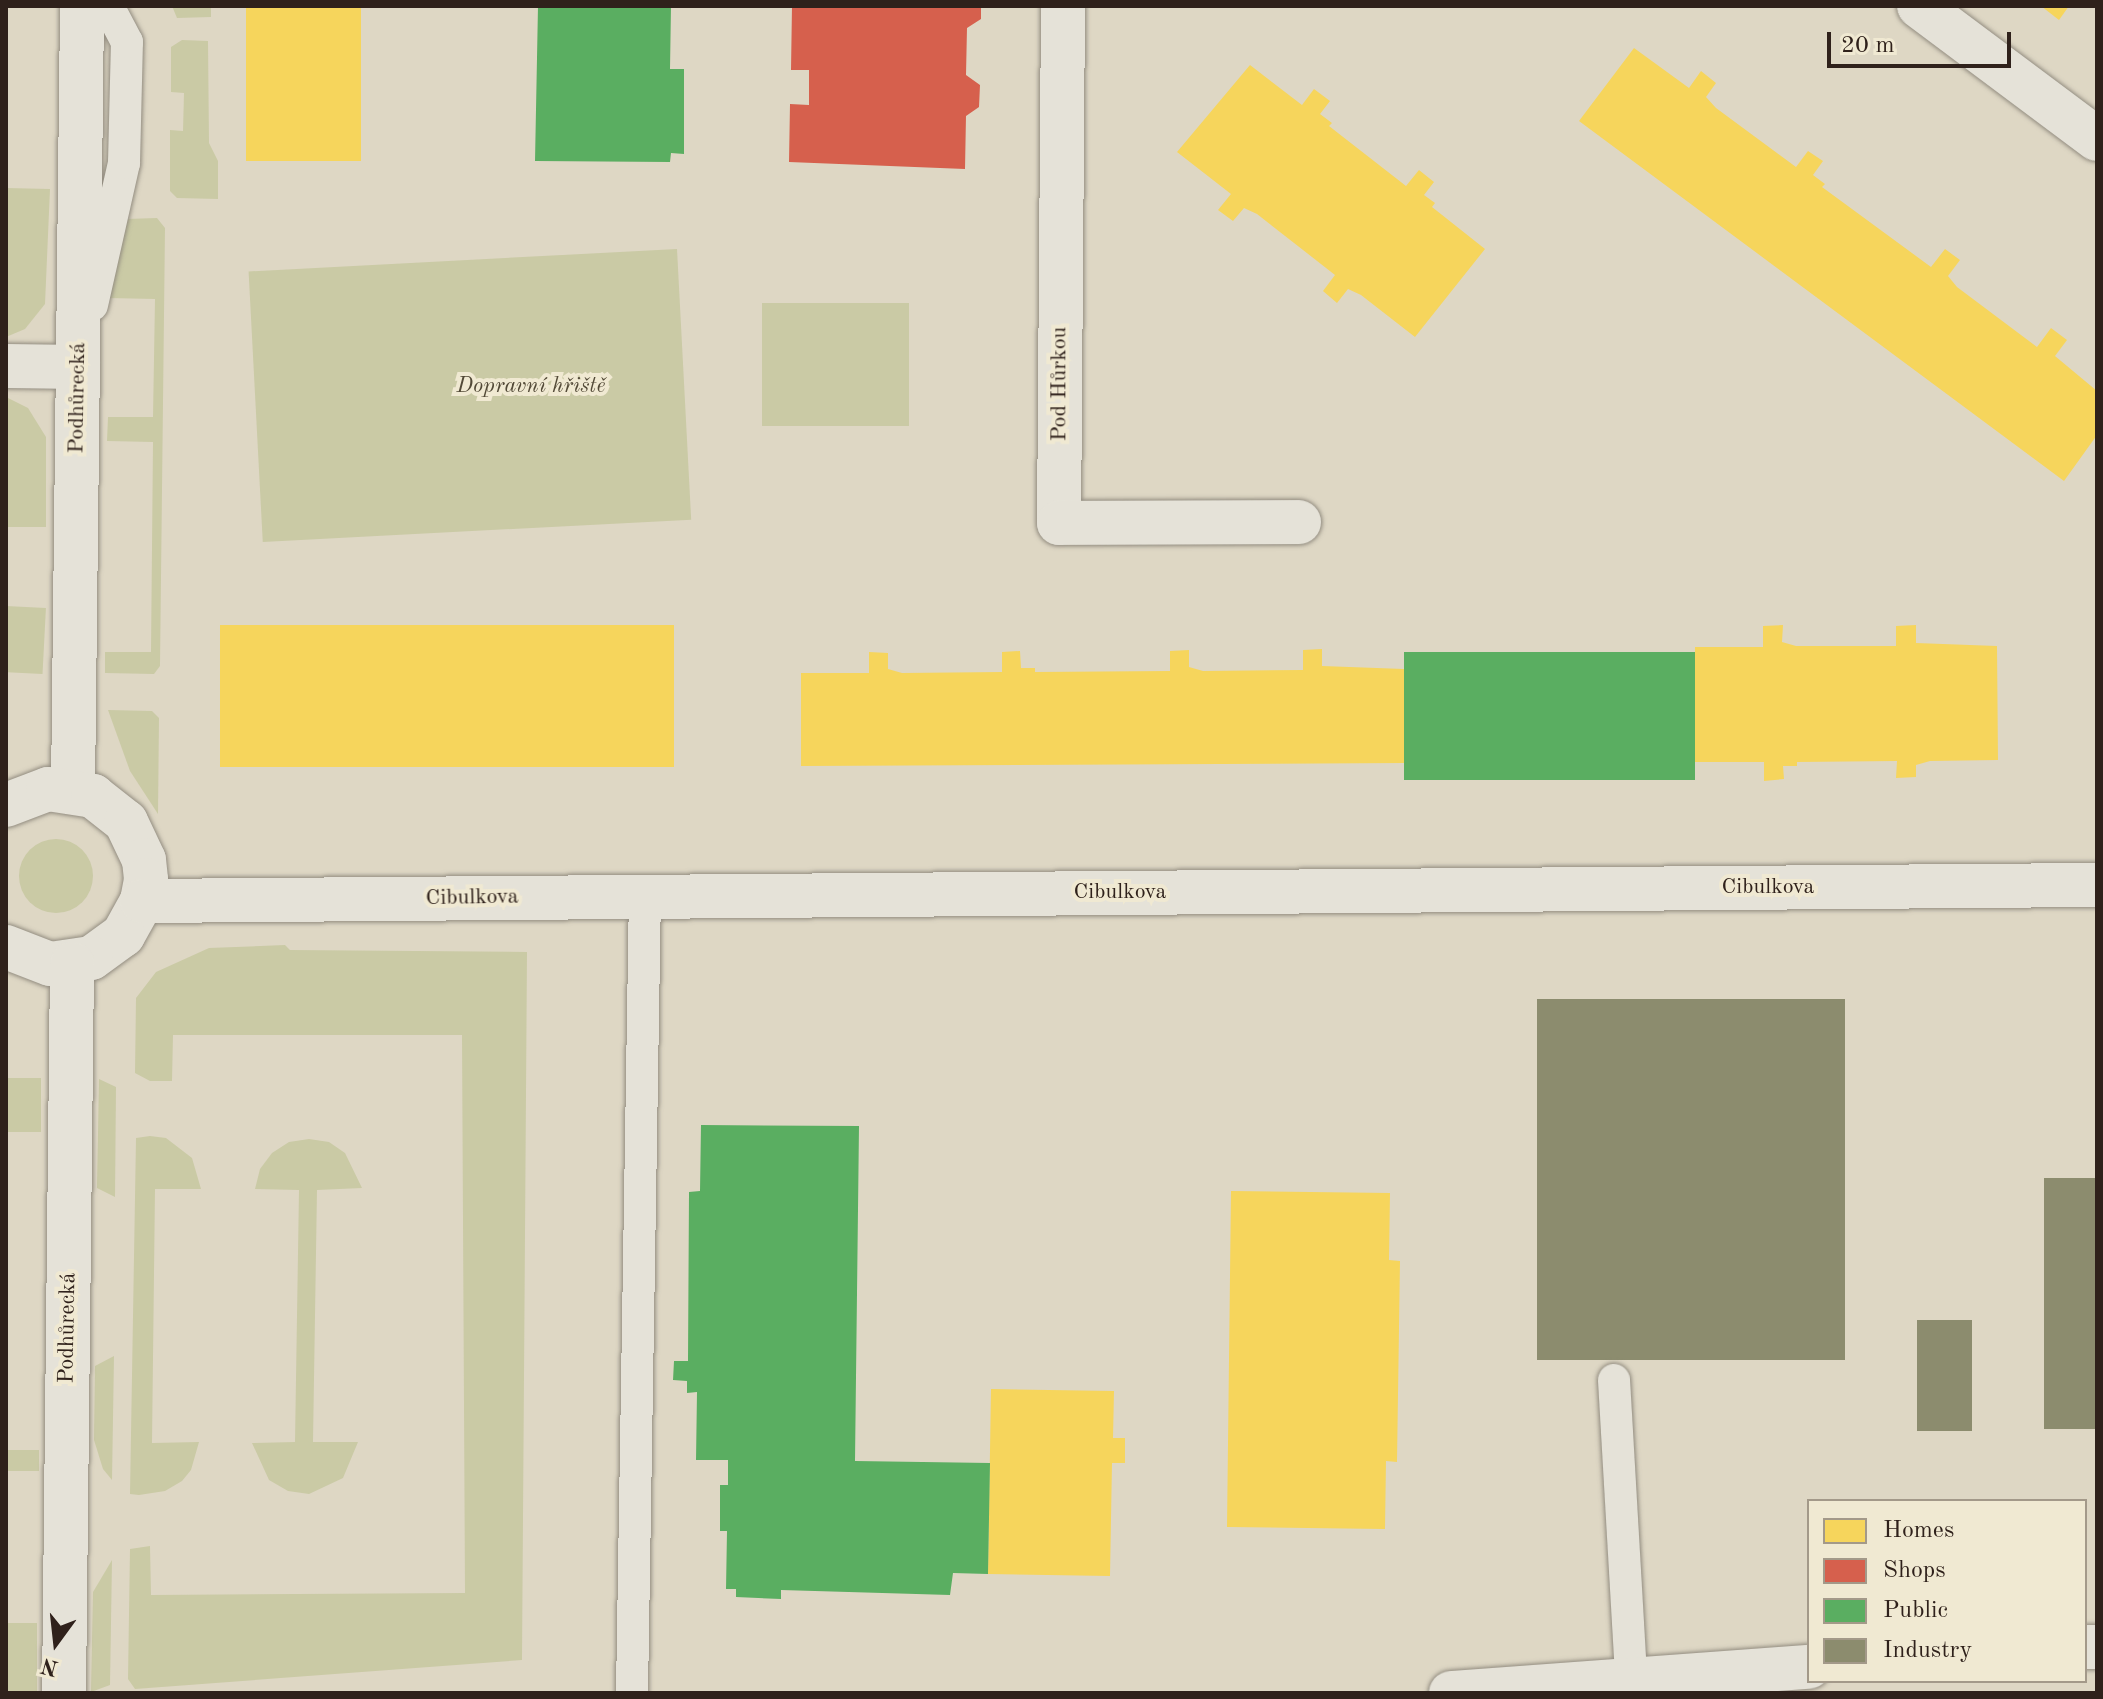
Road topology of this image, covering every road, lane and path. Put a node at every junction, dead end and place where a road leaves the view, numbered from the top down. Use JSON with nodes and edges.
{"nodes":[{"id":1,"x":82,"y":6,"type":"edge"},
{"id":2,"x":108,"y":6,"type":"edge"},
{"id":3,"x":1063,"y":6,"type":"edge"},
{"id":4,"x":1919,"y":6,"type":"edge"},
{"id":5,"x":2097,"y":139,"type":"edge"},
{"id":6,"x":6,"y":366,"type":"edge"},
{"id":7,"x":78,"y":367,"type":"junction"},
{"id":8,"x":1299,"y":522,"type":"dead end"},
{"id":9,"x":73,"y":790,"type":"junction"},
{"id":10,"x":6,"y":805,"type":"edge"},
{"id":11,"x":2097,"y":885,"type":"edge"},
{"id":12,"x":645,"y":896,"type":"junction"},
{"id":13,"x":142,"y":901,"type":"junction"},
{"id":14,"x":6,"y":947,"type":"edge"},
{"id":15,"x":72,"y":964,"type":"junction"},
{"id":16,"x":1614,"y":1380,"type":"dead end"},
{"id":17,"x":1807,"y":1667,"type":"edge"},
{"id":18,"x":1631,"y":1679,"type":"junction"},
{"id":19,"x":64,"y":1693,"type":"edge"},
{"id":20,"x":632,"y":1693,"type":"edge"},
{"id":21,"x":1451,"y":1693,"type":"edge"}],
"edges":[{"from":1,"to":7,"type":"street","name":"Podhůrecká"},
{"from":2,"to":7,"type":"lane"},
{"from":3,"to":8,"type":"street","name":"Pod Hůrkou"},
{"from":4,"to":5,"type":"street"},
{"from":6,"to":7,"type":"street"},
{"from":7,"to":9,"type":"street","name":"Podhůrecká"},
{"from":9,"to":10,"type":"street"},
{"from":9,"to":13,"type":"street"},
{"from":11,"to":12,"type":"street","name":"Cibulkova"},
{"from":12,"to":13,"type":"street","name":"Cibulkova"},
{"from":12,"to":20,"type":"lane"},
{"from":13,"to":15,"type":"street"},
{"from":14,"to":15,"type":"street"},
{"from":15,"to":19,"type":"street","name":"Podhůrecká"},
{"from":16,"to":18,"type":"lane"},
{"from":17,"to":18,"type":"street"},
{"from":18,"to":21,"type":"street"}]}
